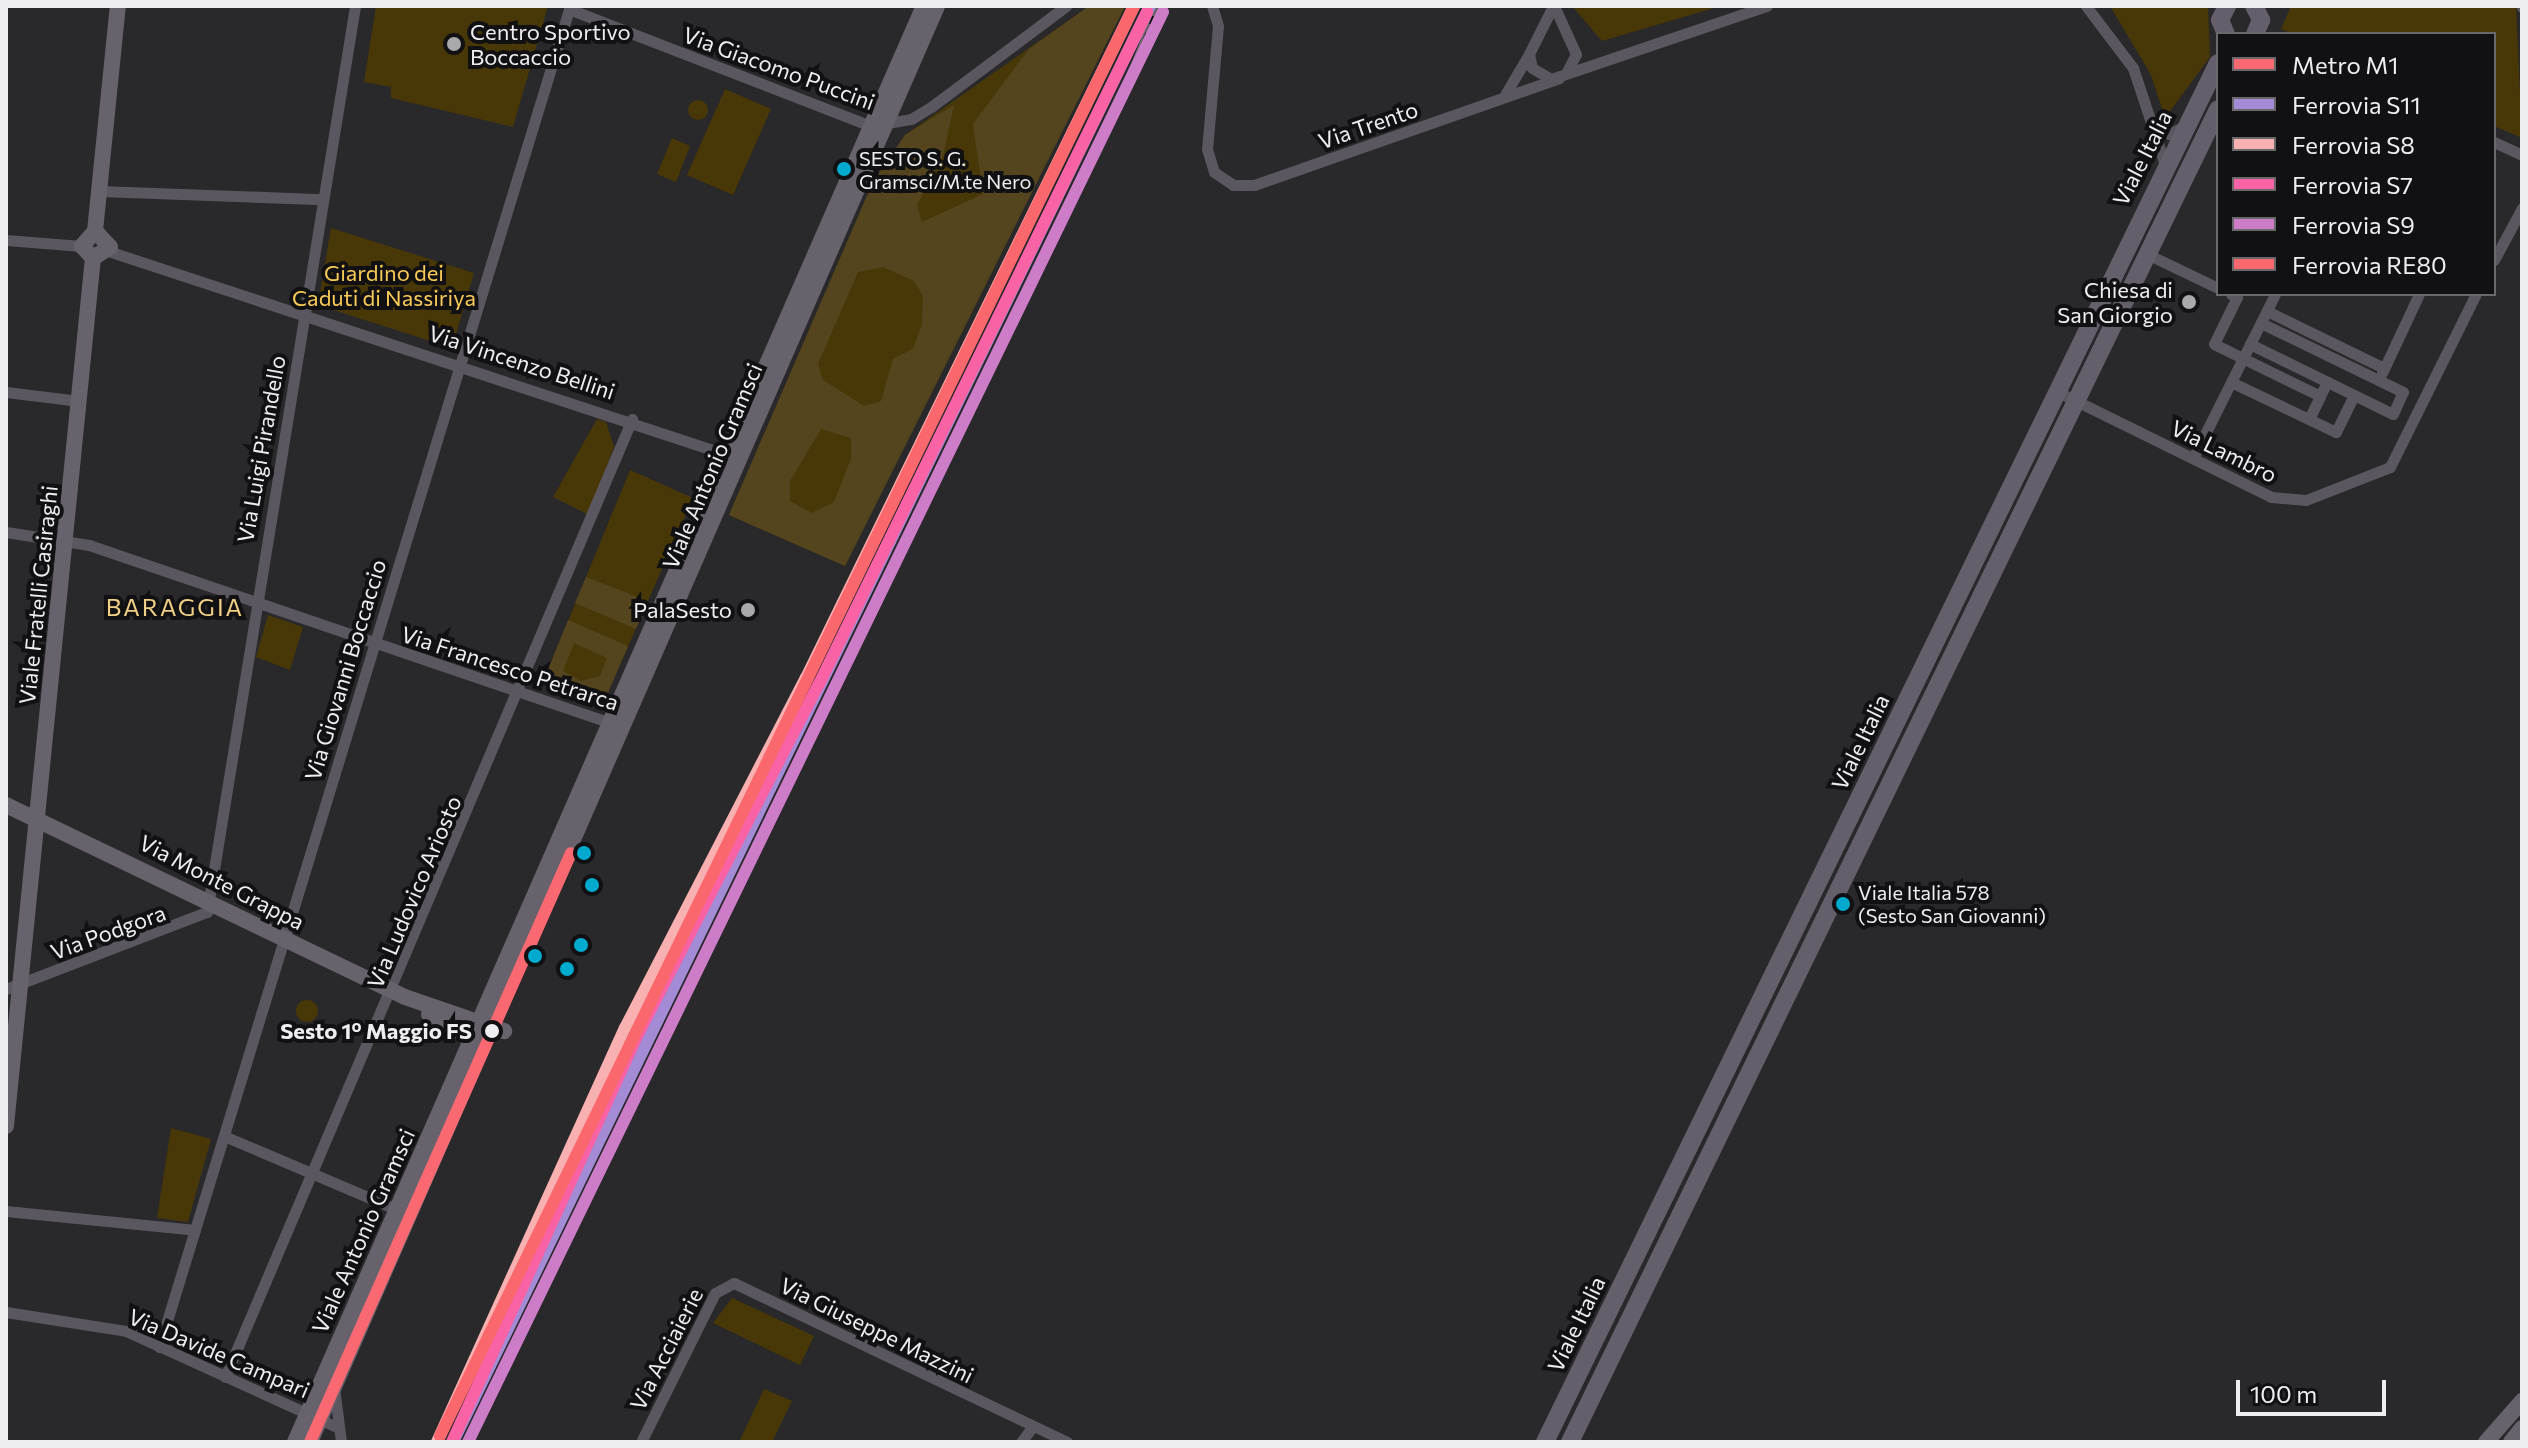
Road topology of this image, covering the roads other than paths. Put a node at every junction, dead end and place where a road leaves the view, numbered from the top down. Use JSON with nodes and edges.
{"nodes":[{"id":1,"x":118,"y":6,"type":"edge"},
{"id":2,"x":355,"y":6,"type":"edge"},
{"id":3,"x":924,"y":6,"type":"edge"},
{"id":4,"x":937,"y":6,"type":"edge"},
{"id":5,"x":1066,"y":6,"type":"edge"},
{"id":6,"x":1212,"y":6,"type":"edge"},
{"id":7,"x":1554,"y":6,"type":"edge"},
{"id":8,"x":1767,"y":6,"type":"edge"},
{"id":9,"x":2086,"y":6,"type":"edge"},
{"id":10,"x":570,"y":8,"type":"edge"},
{"id":11,"x":2223,"y":9,"type":"edge"},
{"id":12,"x":2226,"y":32,"type":"edge"},
{"id":13,"x":1540,"y":35,"type":"junction"},
{"id":14,"x":1572,"y":43,"type":"junction"},
{"id":15,"x":1529,"y":54,"type":"junction"},
{"id":16,"x":1618,"y":58,"type":"junction"},
{"id":17,"x":2216,"y":67,"type":"edge"},
{"id":18,"x":1562,"y":76,"type":"junction"},
{"id":19,"x":1494,"y":100,"type":"junction"},
{"id":20,"x":2216,"y":113,"type":"edge"},
{"id":21,"x":2149,"y":120,"type":"junction"},
{"id":22,"x":2187,"y":124,"type":"junction"},
{"id":23,"x":879,"y":126,"type":"junction"},
{"id":24,"x":2496,"y":143,"type":"edge"},
{"id":25,"x":2522,"y":155,"type":"edge"},
{"id":26,"x":2164,"y":167,"type":"junction"},
{"id":27,"x":2176,"y":189,"type":"junction"},
{"id":28,"x":100,"y":191,"type":"junction"},
{"id":29,"x":322,"y":199,"type":"junction"},
{"id":30,"x":2522,"y":208,"type":"edge"},
{"id":31,"x":95,"y":231,"type":"junction"},
{"id":32,"x":6,"y":240,"type":"edge"},
{"id":33,"x":94,"y":252,"type":"junction"},
{"id":34,"x":2147,"y":254,"type":"junction"},
{"id":35,"x":2496,"y":256,"type":"edge"},
{"id":36,"x":2216,"y":287,"type":"edge"},
{"id":37,"x":2234,"y":296,"type":"edge"},
{"id":38,"x":2274,"y":296,"type":"edge"},
{"id":39,"x":2418,"y":296,"type":"edge"},
{"id":40,"x":2475,"y":296,"type":"edge"},
{"id":41,"x":304,"y":313,"type":"junction"},
{"id":42,"x":2264,"y":317,"type":"junction"},
{"id":43,"x":2250,"y":344,"type":"junction"},
{"id":44,"x":2243,"y":358,"type":"junction"},
{"id":45,"x":461,"y":365,"type":"junction"},
{"id":46,"x":2384,"y":368,"type":"junction"},
{"id":47,"x":2378,"y":380,"type":"junction"},
{"id":48,"x":2231,"y":382,"type":"junction"},
{"id":49,"x":2327,"y":382,"type":"junction"},
{"id":50,"x":2056,"y":391,"type":"junction"},
{"id":51,"x":6,"y":392,"type":"edge"},
{"id":52,"x":2354,"y":395,"type":"junction"},
{"id":53,"x":2320,"y":396,"type":"junction"},
{"id":54,"x":79,"y":401,"type":"junction"},
{"id":55,"x":2077,"y":401,"type":"junction"},
{"id":56,"x":632,"y":419,"type":"junction"},
{"id":57,"x":2309,"y":419,"type":"junction"},
{"id":58,"x":732,"y":456,"type":"junction"},
{"id":59,"x":2193,"y":458,"type":"junction"},
{"id":60,"x":6,"y":532,"type":"edge"},
{"id":61,"x":66,"y":538,"type":"junction"},
{"id":62,"x":254,"y":601,"type":"junction"},
{"id":63,"x":374,"y":644,"type":"junction"},
{"id":64,"x":522,"y":690,"type":"junction"},
{"id":65,"x":617,"y":725,"type":"junction"},
{"id":66,"x":6,"y":793,"type":"edge"},
{"id":67,"x":12,"y":806,"type":"edge"},
{"id":68,"x":38,"y":817,"type":"junction"},
{"id":69,"x":209,"y":899,"type":"junction"},
{"id":70,"x":283,"y":937,"type":"junction"},
{"id":71,"x":13,"y":986,"type":"edge"},
{"id":72,"x":400,"y":994,"type":"junction"},
{"id":73,"x":486,"y":1034,"type":"junction"},
{"id":74,"x":6,"y":1119,"type":"edge"},
{"id":75,"x":224,"y":1136,"type":"junction"},
{"id":76,"x":314,"y":1175,"type":"junction"},
{"id":77,"x":396,"y":1209,"type":"junction"},
{"id":78,"x":6,"y":1211,"type":"edge"},
{"id":79,"x":195,"y":1230,"type":"junction"},
{"id":80,"x":734,"y":1283,"type":"joint"},
{"id":81,"x":6,"y":1312,"type":"edge"},
{"id":82,"x":159,"y":1347,"type":"junction"},
{"id":83,"x":225,"y":1377,"type":"junction"},
{"id":84,"x":334,"y":1387,"type":"junction"},
{"id":85,"x":2522,"y":1401,"type":"edge"},
{"id":86,"x":314,"y":1415,"type":"junction"},
{"id":87,"x":2506,"y":1420,"type":"junction"},
{"id":88,"x":339,"y":1428,"type":"junction"},
{"id":89,"x":1026,"y":1433,"type":"edge"},
{"id":90,"x":2519,"y":1434,"type":"edge"},
{"id":91,"x":1047,"y":1437,"type":"edge"},
{"id":92,"x":295,"y":1442,"type":"edge"},
{"id":93,"x":310,"y":1442,"type":"edge"},
{"id":94,"x":341,"y":1442,"type":"edge"},
{"id":95,"x":641,"y":1442,"type":"edge"},
{"id":96,"x":1067,"y":1442,"type":"edge"},
{"id":97,"x":1545,"y":1442,"type":"edge"},
{"id":98,"x":1570,"y":1442,"type":"edge"},
{"id":99,"x":2486,"y":1442,"type":"edge"}],
"edges":[{"from":1,"to":28,"type":"main road"},
{"from":2,"to":29,"type":"street","name":"Via Luigi Pirandello"},
{"from":3,"to":23,"type":"main road","name":"Viale Antonio Gramsci"},
{"from":4,"to":23,"type":"main road","name":"Viale Antonio Gramsci"},
{"from":5,"to":23,"type":"street"},
{"from":6,"to":19,"type":"street","name":"Via Trento"},
{"from":7,"to":13,"type":"street","name":"Via Trento"},
{"from":7,"to":14,"type":"street"},
{"from":8,"to":16,"type":"street","name":"Via Trento"},
{"from":9,"to":21,"type":"street"},
{"from":10,"to":23,"type":"street","name":"Via Giacomo Puccini"},
{"from":10,"to":45,"type":"street","name":"Via Giovanni Boccaccio"},
{"from":11,"to":12,"type":"main road"},
{"from":13,"to":14,"type":"street"},
{"from":13,"to":15,"type":"street","name":"Via Trento"},
{"from":14,"to":16,"type":"street"},
{"from":14,"to":18,"type":"street"},
{"from":15,"to":18,"type":"street"},
{"from":15,"to":19,"type":"street","name":"Via Trento"},
{"from":16,"to":18,"type":"street","name":"Via Trento"},
{"from":17,"to":22,"type":"main road","name":"Viale Italia"},
{"from":18,"to":19,"type":"street","name":"Via Trento"},
{"from":20,"to":27,"type":"main road","name":"Viale Italia"},
{"from":21,"to":22,"type":"street"},
{"from":21,"to":26,"type":"street"},
{"from":22,"to":26,"type":"main road","name":"Viale Italia"},
{"from":23,"to":58,"type":"main road","name":"Viale Antonio Gramsci"},
{"from":24,"to":25,"type":"street"},
{"from":26,"to":27,"type":"street"},
{"from":26,"to":50,"type":"main road","name":"Viale Italia"},
{"from":27,"to":34,"type":"main road","name":"Viale Italia"},
{"from":28,"to":29,"type":"street"},
{"from":28,"to":31,"type":"main road"},
{"from":29,"to":41,"type":"street","name":"Via Luigi Pirandello"},
{"from":30,"to":35,"type":"street"},
{"from":31,"to":33,"type":"main road"},
{"from":31,"to":33,"type":"main road"},
{"from":32,"to":33,"type":"street","name":"Via Vincenzo Bellini"},
{"from":33,"to":41,"type":"street","name":"Via Vincenzo Bellini"},
{"from":33,"to":54,"type":"main road","name":"Viale Fratelli Casiraghi"},
{"from":34,"to":36,"type":"street"},
{"from":34,"to":55,"type":"main road","name":"Viale Italia"},
{"from":37,"to":44,"type":"street"},
{"from":38,"to":42,"type":"street"},
{"from":39,"to":46,"type":"street"},
{"from":40,"to":59,"type":"street","name":"Via Lambro"},
{"from":41,"to":45,"type":"street","name":"Via Vincenzo Bellini"},
{"from":41,"to":62,"type":"street","name":"Via Luigi Pirandello"},
{"from":42,"to":43,"type":"street"},
{"from":42,"to":46,"type":"street"},
{"from":42,"to":47,"type":"street"},
{"from":43,"to":44,"type":"street"},
{"from":43,"to":49,"type":"street"},
{"from":44,"to":48,"type":"street"},
{"from":44,"to":53,"type":"street"},
{"from":45,"to":56,"type":"street","name":"Via Vincenzo Bellini"},
{"from":45,"to":63,"type":"street","name":"Via Giovanni Boccaccio"},
{"from":46,"to":47,"type":"street"},
{"from":47,"to":52,"type":"street"},
{"from":48,"to":57,"type":"street"},
{"from":48,"to":59,"type":"street"},
{"from":49,"to":52,"type":"street"},
{"from":49,"to":53,"type":"street"},
{"from":50,"to":55,"type":"street","name":"Via Lambro"},
{"from":50,"to":97,"type":"main road","name":"Viale Italia"},
{"from":51,"to":54,"type":"street"},
{"from":52,"to":57,"type":"street"},
{"from":53,"to":57,"type":"street"},
{"from":54,"to":61,"type":"main road","name":"Viale Fratelli Casiraghi"},
{"from":55,"to":59,"type":"street","name":"Via Lambro"},
{"from":55,"to":98,"type":"main road","name":"Viale Italia"},
{"from":56,"to":58,"type":"street","name":"Via Vincenzo Bellini"},
{"from":56,"to":64,"type":"street","name":"Via Ludovico Ariosto"},
{"from":58,"to":65,"type":"main road","name":"Viale Antonio Gramsci"},
{"from":60,"to":61,"type":"street","name":"Via Francesco Petrarca"},
{"from":61,"to":62,"type":"street","name":"Via Francesco Petrarca"},
{"from":61,"to":68,"type":"main road","name":"Viale Fratelli Casiraghi"},
{"from":62,"to":63,"type":"street","name":"Via Francesco Petrarca"},
{"from":62,"to":69,"type":"street","name":"Via Luigi Pirandello"},
{"from":63,"to":64,"type":"street","name":"Via Francesco Petrarca"},
{"from":63,"to":70,"type":"street","name":"Via Giovanni Boccaccio"},
{"from":64,"to":65,"type":"street","name":"Via Francesco Petrarca"},
{"from":64,"to":72,"type":"street","name":"Via Ludovico Ariosto"},
{"from":65,"to":73,"type":"main road","name":"Viale Antonio Gramsci"},
{"from":65,"to":73,"type":"main road","name":"Viale Antonio Gramsci"},
{"from":66,"to":67,"type":"main road","name":"Via Monte Grappa"},
{"from":67,"to":68,"type":"main road","name":"Via Monte Grappa"},
{"from":68,"to":69,"type":"main road","name":"Via Monte Grappa"},
{"from":68,"to":71,"type":"main road","name":"Viale Fratelli Casiraghi"},
{"from":69,"to":70,"type":"main road","name":"Via Monte Grappa"},
{"from":69,"to":71,"type":"street","name":"Via Podgora"},
{"from":70,"to":72,"type":"main road","name":"Via Monte Grappa"},
{"from":70,"to":75,"type":"street","name":"Via Giovanni Boccaccio"},
{"from":71,"to":74,"type":"main road","name":"Viale Fratelli Casiraghi"},
{"from":72,"to":73,"type":"main road","name":"Via Monte Grappa"},
{"from":72,"to":76,"type":"street","name":"Via Ludovico Ariosto"},
{"from":73,"to":77,"type":"main road","name":"Viale Antonio Gramsci"},
{"from":73,"to":84,"type":"main road","name":"Viale Antonio Gramsci"},
{"from":75,"to":76,"type":"street"},
{"from":75,"to":79,"type":"street","name":"Via Giovanni Boccaccio"},
{"from":76,"to":77,"type":"street"},
{"from":76,"to":83,"type":"street","name":"Via Ludovico Ariosto"},
{"from":77,"to":86,"type":"main road","name":"Viale Antonio Gramsci"},
{"from":78,"to":79,"type":"street"},
{"from":79,"to":82,"type":"street","name":"Via Giovanni Boccaccio"},
{"from":80,"to":89,"type":"street","name":"Via Giuseppe Mazzini"},
{"from":80,"to":95,"type":"street","name":"Via Acciaierie"},
{"from":81,"to":82,"type":"street","name":"Via Davide Campari"},
{"from":82,"to":83,"type":"street","name":"Via Davide Campari"},
{"from":83,"to":86,"type":"street","name":"Via Davide Campari"},
{"from":84,"to":86,"type":"main road","name":"Viale Antonio Gramsci"},
{"from":84,"to":88,"type":"street"},
{"from":85,"to":87,"type":"main road"},
{"from":86,"to":88,"type":"street","name":"Via Davide Campari"},
{"from":86,"to":92,"type":"main road","name":"Viale Antonio Gramsci"},
{"from":86,"to":93,"type":"main road","name":"Viale Antonio Gramsci"},
{"from":87,"to":90,"type":"street"},
{"from":87,"to":99,"type":"main road"},
{"from":88,"to":94,"type":"street"},
{"from":89,"to":91,"type":"street","name":"Via Giuseppe Mazzini"},
{"from":91,"to":96,"type":"street","name":"Via Giuseppe Mazzini"}]}
